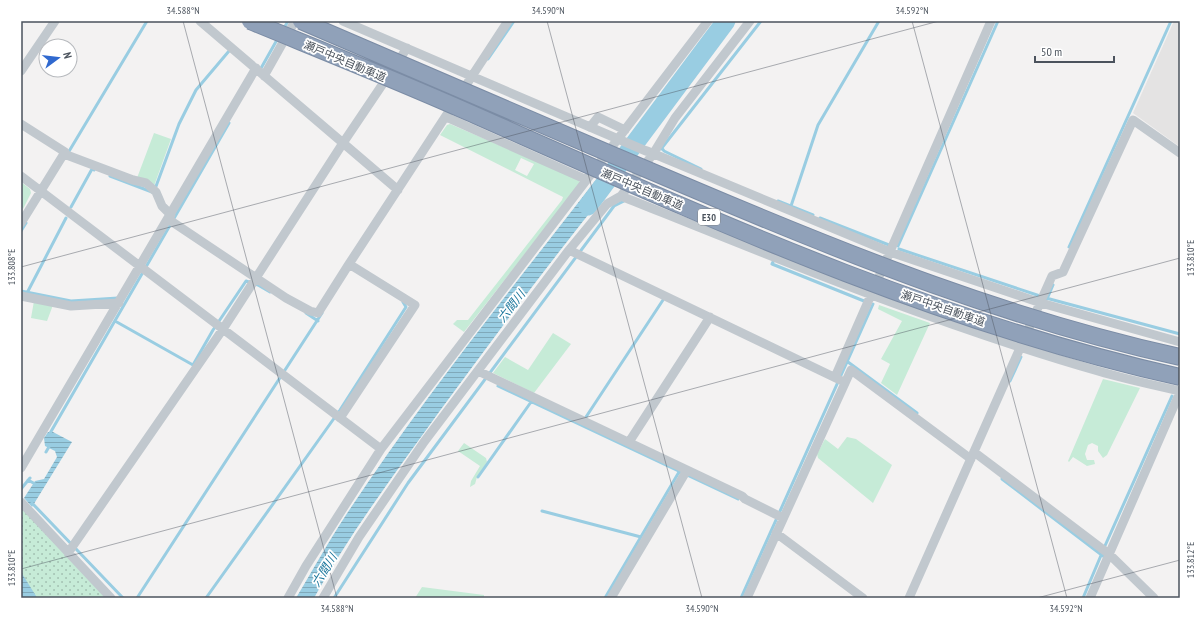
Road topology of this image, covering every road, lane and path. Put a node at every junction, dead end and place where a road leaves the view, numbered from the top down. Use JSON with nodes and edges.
{"nodes":[{"id":1,"x":54,"y":21,"type":"edge"},
{"id":2,"x":200,"y":21,"type":"edge"},
{"id":3,"x":250,"y":21,"type":"edge"},
{"id":4,"x":295,"y":21,"type":"edge"},
{"id":5,"x":301,"y":21,"type":"edge"},
{"id":6,"x":343,"y":21,"type":"edge"},
{"id":7,"x":508,"y":21,"type":"edge"},
{"id":8,"x":708,"y":21,"type":"edge"},
{"id":9,"x":750,"y":21,"type":"edge"},
{"id":10,"x":991,"y":21,"type":"edge"},
{"id":11,"x":407,"y":48,"type":"junction"},
{"id":12,"x":21,"y":71,"type":"edge"},
{"id":13,"x":259,"y":72,"type":"junction"},
{"id":14,"x":472,"y":76,"type":"junction"},
{"id":15,"x":446,"y":117,"type":"junction"},
{"id":16,"x":21,"y":124,"type":"edge"},
{"id":17,"x":590,"y":127,"type":"junction"},
{"id":18,"x":625,"y":130,"type":"junction"},
{"id":19,"x":343,"y":143,"type":"junction"},
{"id":20,"x":649,"y":152,"type":"junction"},
{"id":21,"x":1180,"y":153,"type":"edge"},
{"id":22,"x":66,"y":155,"type":"junction"},
{"id":23,"x":21,"y":176,"type":"edge"},
{"id":24,"x":587,"y":180,"type":"junction"},
{"id":25,"x":398,"y":190,"type":"junction"},
{"id":26,"x":43,"y":192,"type":"junction"},
{"id":27,"x":621,"y":196,"type":"junction"},
{"id":28,"x":171,"y":219,"type":"junction"},
{"id":29,"x":21,"y":223,"type":"edge"},
{"id":30,"x":575,"y":252,"type":"junction"},
{"id":31,"x":890,"y":252,"type":"junction"},
{"id":32,"x":351,"y":266,"type":"junction"},
{"id":33,"x":143,"y":269,"type":"junction"},
{"id":34,"x":254,"y":282,"type":"junction"},
{"id":35,"x":870,"y":295,"type":"junction"},
{"id":36,"x":21,"y":296,"type":"edge"},
{"id":37,"x":119,"y":303,"type":"junction"},
{"id":38,"x":1041,"y":303,"type":"junction"},
{"id":39,"x":709,"y":320,"type":"junction"},
{"id":40,"x":219,"y":326,"type":"junction"},
{"id":41,"x":1180,"y":342,"type":"edge"},
{"id":42,"x":1020,"y":347,"type":"junction"},
{"id":43,"x":1180,"y":358,"type":"edge"},
{"id":44,"x":484,"y":373,"type":"junction"},
{"id":45,"x":1180,"y":378,"type":"edge"},
{"id":46,"x":840,"y":379,"type":"junction"},
{"id":47,"x":1180,"y":392,"type":"edge"},
{"id":48,"x":338,"y":416,"type":"junction"},
{"id":49,"x":629,"y":442,"type":"junction"},
{"id":50,"x":381,"y":449,"type":"junction"},
{"id":51,"x":974,"y":456,"type":"junction"},
{"id":52,"x":21,"y":468,"type":"edge"},
{"id":53,"x":685,"y":473,"type":"junction"},
{"id":54,"x":21,"y":502,"type":"edge"},
{"id":55,"x":779,"y":517,"type":"junction"},
{"id":56,"x":776,"y":533,"type":"junction"},
{"id":57,"x":72,"y":549,"type":"junction"},
{"id":58,"x":1106,"y":552,"type":"junction"},
{"id":59,"x":111,"y":598,"type":"edge"},
{"id":60,"x":288,"y":598,"type":"edge"},
{"id":61,"x":323,"y":598,"type":"edge"},
{"id":62,"x":611,"y":598,"type":"edge"},
{"id":63,"x":747,"y":598,"type":"edge"},
{"id":64,"x":863,"y":598,"type":"edge"},
{"id":65,"x":910,"y":598,"type":"edge"},
{"id":66,"x":1090,"y":598,"type":"edge"},
{"id":67,"x":1154,"y":598,"type":"edge"}],
"edges":[{"from":1,"to":12,"type":"street"},
{"from":2,"to":13,"type":"street"},
{"from":3,"to":45,"type":"highway","name":"瀬戸中央自動車道","number":"E30","bridge":true},
{"from":4,"to":13,"type":"street"},
{"from":5,"to":43,"type":"highway","name":"瀬戸中央自動車道","number":"E30","bridge":true},
{"from":6,"to":11,"type":"street"},
{"from":7,"to":14,"type":"street"},
{"from":8,"to":18,"type":"street"},
{"from":9,"to":20,"type":"street"},
{"from":10,"to":31,"type":"street"},
{"from":11,"to":14,"type":"street"},
{"from":11,"to":19,"type":"street"},
{"from":13,"to":19,"type":"street"},
{"from":13,"to":28,"type":"street"},
{"from":14,"to":15,"type":"street"},
{"from":14,"to":17,"type":"street"},
{"from":15,"to":24,"type":"street"},
{"from":15,"to":25,"type":"street"},
{"from":16,"to":22,"type":"street"},
{"from":17,"to":18,"type":"street"},
{"from":17,"to":20,"type":"street","bridge":true},
{"from":18,"to":24,"type":"street"},
{"from":19,"to":25,"type":"street"},
{"from":19,"to":34,"type":"street"},
{"from":20,"to":27,"type":"street"},
{"from":20,"to":31,"type":"street"},
{"from":21,"to":38,"type":"street"},
{"from":22,"to":26,"type":"street"},
{"from":22,"to":28,"type":"street"},
{"from":23,"to":26,"type":"street"},
{"from":24,"to":50,"type":"street"},
{"from":25,"to":32,"type":"street"},
{"from":26,"to":29,"type":"street"},
{"from":26,"to":33,"type":"street"},
{"from":27,"to":30,"type":"street"},
{"from":27,"to":35,"type":"street"},
{"from":28,"to":33,"type":"street"},
{"from":28,"to":34,"type":"street"},
{"from":30,"to":39,"type":"street"},
{"from":30,"to":44,"type":"street"},
{"from":31,"to":35,"type":"street"},
{"from":31,"to":38,"type":"street"},
{"from":32,"to":34,"type":"street"},
{"from":32,"to":48,"type":"street"},
{"from":33,"to":37,"type":"street"},
{"from":33,"to":40,"type":"street"},
{"from":34,"to":40,"type":"street"},
{"from":35,"to":42,"type":"street"},
{"from":35,"to":46,"type":"street"},
{"from":36,"to":37,"type":"street"},
{"from":37,"to":52,"type":"street"},
{"from":38,"to":41,"type":"street"},
{"from":38,"to":42,"type":"street"},
{"from":39,"to":46,"type":"street"},
{"from":39,"to":49,"type":"street"},
{"from":40,"to":48,"type":"street"},
{"from":40,"to":57,"type":"street"},
{"from":42,"to":47,"type":"street"},
{"from":42,"to":51,"type":"street"},
{"from":44,"to":49,"type":"street"},
{"from":44,"to":61,"type":"street"},
{"from":46,"to":51,"type":"street"},
{"from":46,"to":55,"type":"street"},
{"from":47,"to":58,"type":"street"},
{"from":48,"to":50,"type":"street"},
{"from":49,"to":53,"type":"street"},
{"from":50,"to":60,"type":"street"},
{"from":51,"to":58,"type":"street"},
{"from":51,"to":65,"type":"street"},
{"from":53,"to":55,"type":"street"},
{"from":53,"to":62,"type":"street"},
{"from":54,"to":57,"type":"street"},
{"from":55,"to":56,"type":"street"},
{"from":56,"to":63,"type":"street"},
{"from":56,"to":64,"type":"street"},
{"from":57,"to":59,"type":"street"},
{"from":58,"to":66,"type":"street"},
{"from":58,"to":67,"type":"street"}]}
